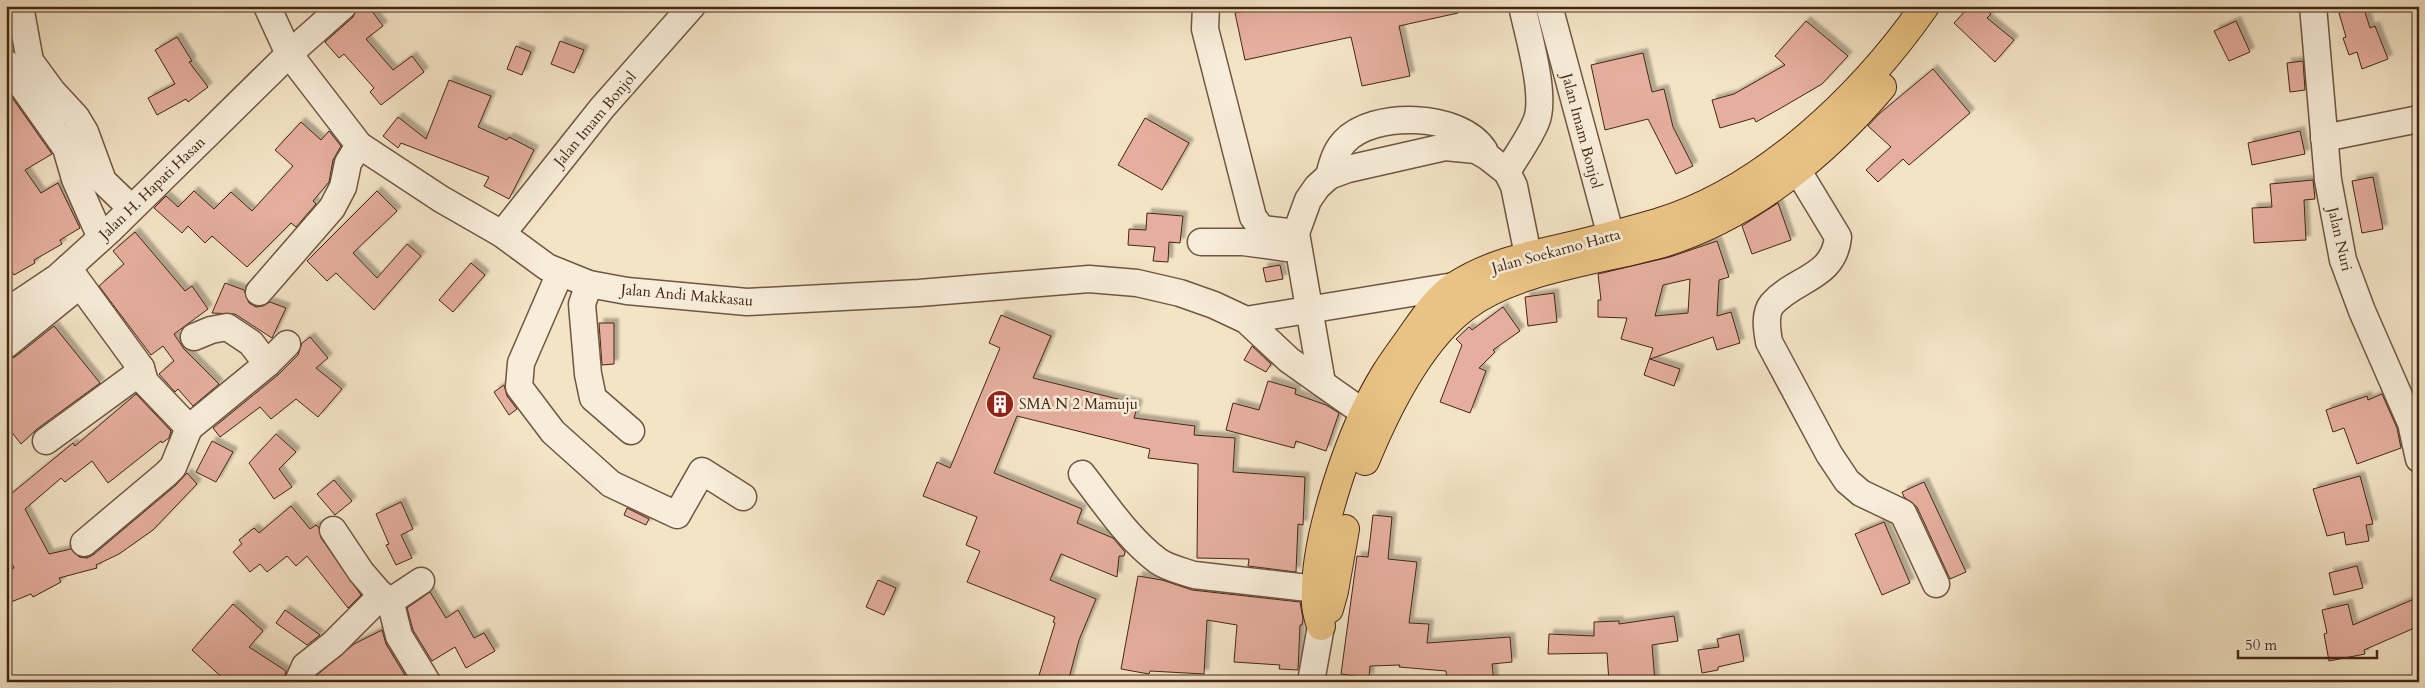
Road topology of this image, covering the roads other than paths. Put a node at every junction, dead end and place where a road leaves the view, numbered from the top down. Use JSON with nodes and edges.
{"nodes":[{"id":1,"x":20,"y":6,"type":"edge"},
{"id":2,"x":267,"y":6,"type":"edge"},
{"id":3,"x":343,"y":6,"type":"edge"},
{"id":4,"x":692,"y":6,"type":"edge"},
{"id":5,"x":1206,"y":6,"type":"edge"},
{"id":6,"x":1522,"y":6,"type":"edge"},
{"id":7,"x":1549,"y":6,"type":"edge"},
{"id":8,"x":1925,"y":6,"type":"edge"},
{"id":9,"x":1943,"y":6,"type":"edge"},
{"id":10,"x":2313,"y":6,"type":"edge"},
{"id":11,"x":289,"y":54,"type":"junction"},
{"id":12,"x":6,"y":63,"type":"edge"},
{"id":13,"x":2419,"y":119,"type":"edge"},
{"id":14,"x":2324,"y":138,"type":"junction"},
{"id":15,"x":359,"y":145,"type":"junction"},
{"id":16,"x":1497,"y":164,"type":"junction"},
{"id":17,"x":1798,"y":170,"type":"junction"},
{"id":18,"x":1329,"y":176,"type":"junction"},
{"id":19,"x":116,"y":224,"type":"junction"},
{"id":20,"x":502,"y":234,"type":"junction"},
{"id":21,"x":1297,"y":241,"type":"junction"},
{"id":22,"x":1201,"y":242,"type":"dead end"},
{"id":23,"x":1613,"y":245,"type":"junction"},
{"id":24,"x":1528,"y":255,"type":"junction"},
{"id":25,"x":560,"y":273,"type":"junction"},
{"id":26,"x":65,"y":279,"type":"junction"},
{"id":27,"x":589,"y":284,"type":"junction"},
{"id":28,"x":1454,"y":286,"type":"junction"},
{"id":29,"x":259,"y":292,"type":"dead end"},
{"id":30,"x":1309,"y":310,"type":"junction"},
{"id":31,"x":6,"y":312,"type":"edge"},
{"id":32,"x":1246,"y":320,"type":"junction"},
{"id":33,"x":194,"y":337,"type":"dead end"},
{"id":34,"x":287,"y":344,"type":"dead end"},
{"id":35,"x":6,"y":345,"type":"edge"},
{"id":36,"x":267,"y":364,"type":"junction"},
{"id":37,"x":139,"y":376,"type":"junction"},
{"id":38,"x":1322,"y":384,"type":"junction"},
{"id":39,"x":1371,"y":421,"type":"junction"},
{"id":40,"x":189,"y":428,"type":"junction"},
{"id":41,"x":631,"y":431,"type":"dead end"},
{"id":42,"x":46,"y":441,"type":"dead end"},
{"id":43,"x":2419,"y":459,"type":"edge"},
{"id":44,"x":1082,"y":474,"type":"dead end"},
{"id":45,"x":743,"y":498,"type":"dead end"},
{"id":46,"x":333,"y":530,"type":"dead end"},
{"id":47,"x":84,"y":543,"type":"dead end"},
{"id":48,"x":421,"y":581,"type":"dead end"},
{"id":49,"x":1936,"y":584,"type":"dead end"},
{"id":50,"x":1325,"y":590,"type":"junction"},
{"id":51,"x":385,"y":599,"type":"junction"},
{"id":52,"x":1321,"y":626,"type":"joint"},
{"id":53,"x":298,"y":682,"type":"edge"},
{"id":54,"x":426,"y":682,"type":"edge"},
{"id":55,"x":1312,"y":682,"type":"edge"}],
"edges":[{"from":1,"to":19,"type":"street"},
{"from":2,"to":11,"type":"street","name":"Jalan Andi Makkasau"},
{"from":3,"to":11,"type":"street","name":"Jalan H. Hapati Hasan"},
{"from":4,"to":20,"type":"street","name":"Jalan Imam Bonjol"},
{"from":5,"to":21,"type":"street"},
{"from":6,"to":16,"type":"street"},
{"from":7,"to":23,"type":"street","name":"Jalan Imam Bonjol"},
{"from":8,"to":23,"type":"main road","name":"Jalan Soekarno Hatta"},
{"from":9,"to":17,"type":"main road","name":"Jalan Soekarno Hatta"},
{"from":10,"to":14,"type":"street","name":"Jalan Nuri"},
{"from":11,"to":15,"type":"street","name":"Jalan Andi Makkasau"},
{"from":11,"to":19,"type":"street","name":"Jalan H. Hapati Hasan"},
{"from":12,"to":19,"type":"street"},
{"from":13,"to":14,"type":"street"},
{"from":14,"to":43,"type":"street","name":"Jalan Nuri"},
{"from":15,"to":20,"type":"street","name":"Jalan Andi Makkasau"},
{"from":15,"to":29,"type":"street"},
{"from":16,"to":18,"type":"street"},
{"from":16,"to":18,"type":"street"},
{"from":16,"to":24,"type":"street"},
{"from":17,"to":23,"type":"main road","name":"Jalan Soekarno Hatta"},
{"from":17,"to":49,"type":"street"},
{"from":18,"to":21,"type":"street"},
{"from":19,"to":26,"type":"street","name":"Jalan H. Hapati Hasan"},
{"from":20,"to":25,"type":"street","name":"Jalan Andi Makkasau"},
{"from":21,"to":22,"type":"street"},
{"from":21,"to":30,"type":"street"},
{"from":23,"to":24,"type":"main road","name":"Jalan Soekarno Hatta"},
{"from":23,"to":39,"type":"main road","name":"Jalan Soekarno Hatta"},
{"from":24,"to":28,"type":"main road","name":"Jalan Soekarno Hatta"},
{"from":25,"to":27,"type":"street","name":"Jalan Andi Makkasau"},
{"from":25,"to":45,"type":"street"},
{"from":26,"to":31,"type":"street","name":"Jalan H. Hapati Hasan"},
{"from":26,"to":35,"type":"street"},
{"from":26,"to":37,"type":"street"},
{"from":27,"to":32,"type":"street","name":"Jalan Andi Makkasau"},
{"from":27,"to":41,"type":"street"},
{"from":28,"to":30,"type":"street"},
{"from":28,"to":39,"type":"main road","name":"Jalan Soekarno Hatta"},
{"from":30,"to":32,"type":"street"},
{"from":30,"to":38,"type":"street"},
{"from":32,"to":38,"type":"street","name":"Jalan Andi Makkasau"},
{"from":33,"to":36,"type":"street"},
{"from":34,"to":36,"type":"street"},
{"from":36,"to":40,"type":"street"},
{"from":37,"to":40,"type":"street"},
{"from":37,"to":42,"type":"street"},
{"from":38,"to":39,"type":"street","name":"Jalan Andi Makkasau"},
{"from":39,"to":50,"type":"main road","name":"Jalan Soekarno Hatta"},
{"from":40,"to":47,"type":"street"},
{"from":44,"to":50,"type":"street"},
{"from":46,"to":51,"type":"street"},
{"from":48,"to":51,"type":"street"},
{"from":50,"to":52,"type":"main road","name":"Jalan Soekarno Hatta"},
{"from":51,"to":53,"type":"street"},
{"from":51,"to":54,"type":"street"},
{"from":52,"to":55,"type":"street","name":"Jalan Soekarno Hatta"}]}
